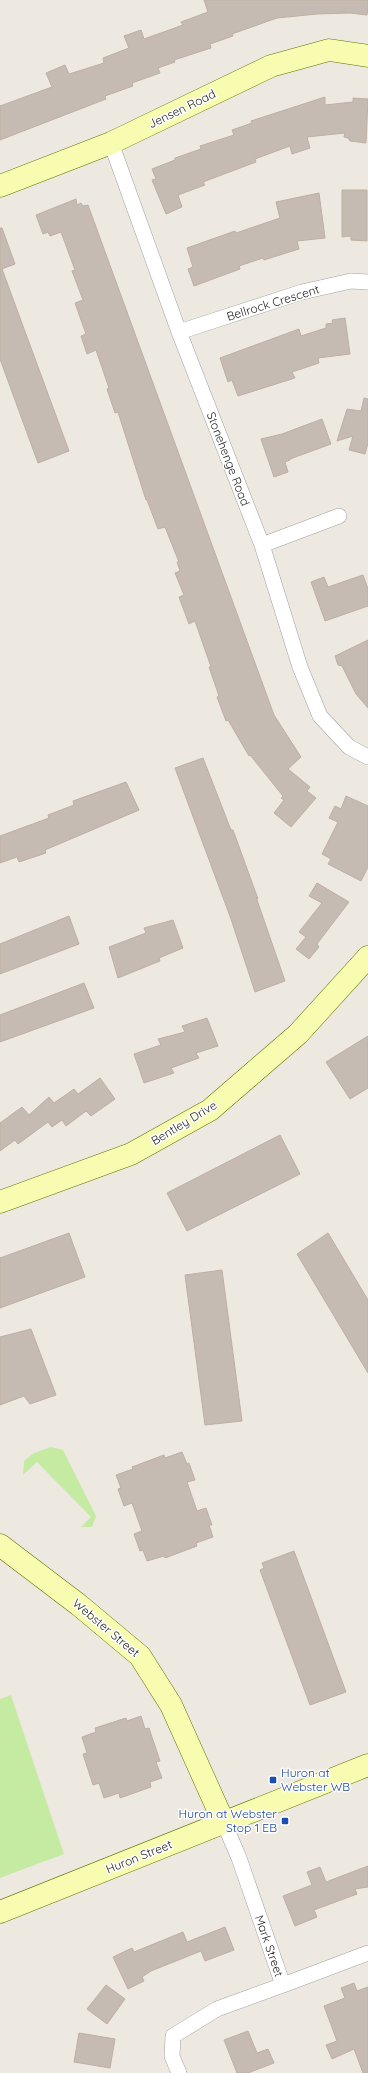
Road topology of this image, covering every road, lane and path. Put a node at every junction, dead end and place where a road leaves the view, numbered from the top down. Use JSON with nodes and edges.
{"nodes":[{"id":1,"x":368,"y":56,"type":"edge"},
{"id":2,"x":111,"y":143,"type":"junction"},
{"id":3,"x":0,"y":186,"type":"edge"},
{"id":4,"x":368,"y":282,"type":"edge"},
{"id":5,"x":178,"y":332,"type":"junction"},
{"id":6,"x":339,"y":516,"type":"dead end"},
{"id":7,"x":262,"y":545,"type":"junction"},
{"id":8,"x":368,"y":757,"type":"edge"},
{"id":9,"x":368,"y":957,"type":"edge"},
{"id":10,"x":0,"y":1202,"type":"edge"},
{"id":11,"x":0,"y":1545,"type":"edge"},
{"id":12,"x":368,"y":1765,"type":"edge"},
{"id":13,"x":224,"y":1823,"type":"junction"},
{"id":14,"x":0,"y":1912,"type":"edge"},
{"id":15,"x":368,"y":1953,"type":"edge"},
{"id":16,"x":283,"y":1985,"type":"junction"},
{"id":17,"x":179,"y":2073,"type":"edge"}],
"edges":[{"from":1,"to":2,"type":"street","name":"Jensen Road"},
{"from":2,"to":3,"type":"street","name":"Jensen Road"},
{"from":2,"to":5,"type":"street","name":"Stonehenge Road"},
{"from":4,"to":5,"type":"street","name":"Bellrock Crescent"},
{"from":5,"to":7,"type":"street","name":"Stonehenge Road"},
{"from":6,"to":7,"type":"street"},
{"from":7,"to":8,"type":"street","name":"Stonehenge Road"},
{"from":9,"to":10,"type":"street","name":"Bentley Drive"},
{"from":11,"to":13,"type":"street","name":"Webster Street"},
{"from":12,"to":13,"type":"street","name":"Huron Street"},
{"from":13,"to":14,"type":"street","name":"Huron Street"},
{"from":13,"to":16,"type":"street","name":"Mark Street"},
{"from":15,"to":16,"type":"street","name":"Mark Street"},
{"from":16,"to":17,"type":"street"}]}
